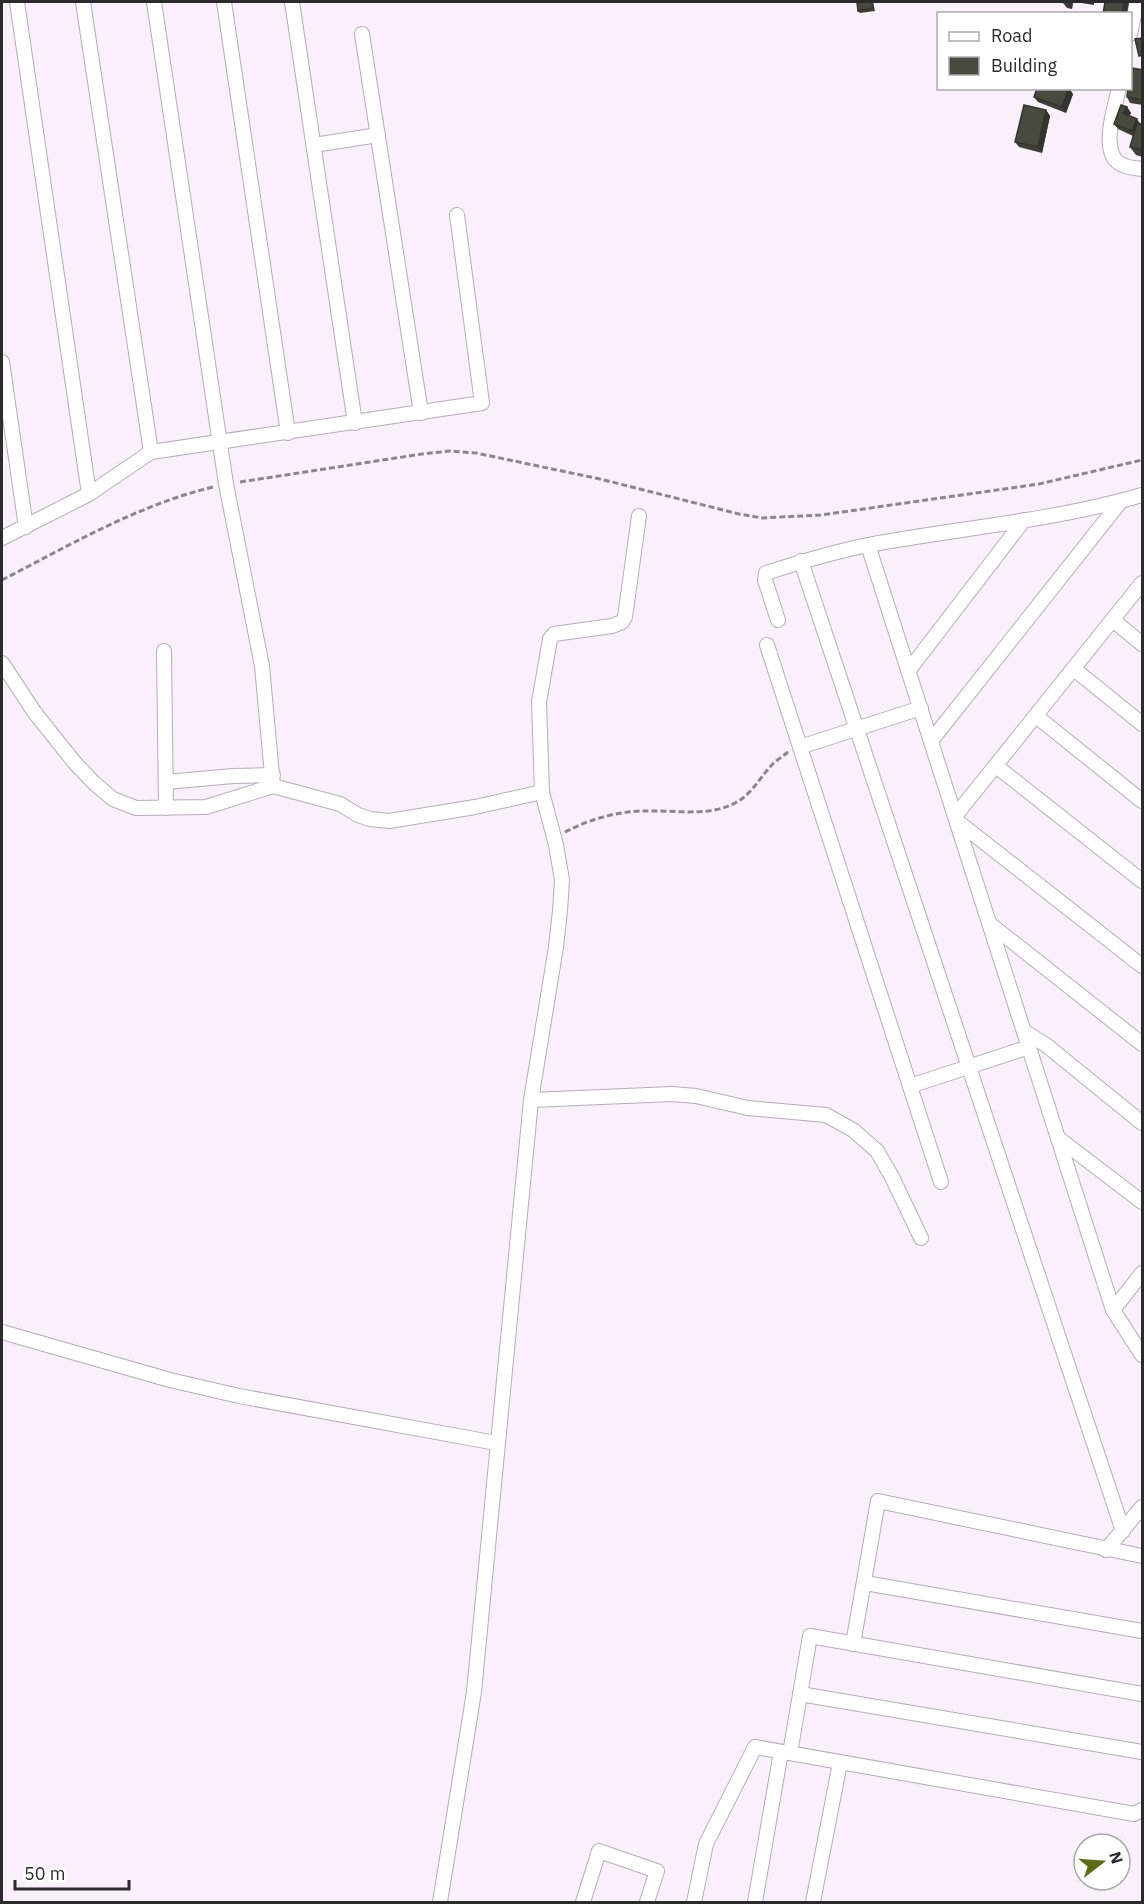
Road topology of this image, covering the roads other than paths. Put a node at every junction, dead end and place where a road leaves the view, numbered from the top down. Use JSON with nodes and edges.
{"nodes":[{"id":1,"x":17,"y":2,"type":"edge"},
{"id":2,"x":82,"y":2,"type":"edge"},
{"id":3,"x":154,"y":2,"type":"edge"},
{"id":4,"x":224,"y":2,"type":"edge"},
{"id":5,"x":292,"y":2,"type":"edge"},
{"id":6,"x":1137,"y":2,"type":"edge"},
{"id":7,"x":1132,"y":29,"type":"edge"},
{"id":8,"x":362,"y":34,"type":"dead end"},
{"id":9,"x":1119,"y":90,"type":"edge"},
{"id":10,"x":378,"y":135,"type":"junction"},
{"id":11,"x":314,"y":145,"type":"junction"},
{"id":12,"x":1143,"y":170,"type":"edge"},
{"id":13,"x":458,"y":215,"type":"dead end"},
{"id":14,"x":2,"y":362,"type":"edge"},
{"id":15,"x":421,"y":413,"type":"junction"},
{"id":16,"x":355,"y":423,"type":"junction"},
{"id":17,"x":288,"y":433,"type":"junction"},
{"id":18,"x":221,"y":442,"type":"junction"},
{"id":19,"x":151,"y":452,"type":"junction"},
{"id":20,"x":89,"y":494,"type":"junction"},
{"id":21,"x":1143,"y":495,"type":"edge"},
{"id":22,"x":1121,"y":501,"type":"junction"},
{"id":23,"x":639,"y":516,"type":"dead end"},
{"id":24,"x":1024,"y":520,"type":"junction"},
{"id":25,"x":26,"y":527,"type":"junction"},
{"id":26,"x":2,"y":538,"type":"edge"},
{"id":27,"x":868,"y":545,"type":"junction"},
{"id":28,"x":801,"y":561,"type":"junction"},
{"id":29,"x":1143,"y":583,"type":"edge"},
{"id":30,"x":778,"y":620,"type":"dead end"},
{"id":31,"x":1113,"y":620,"type":"junction"},
{"id":32,"x":1143,"y":644,"type":"edge"},
{"id":33,"x":767,"y":645,"type":"dead end"},
{"id":34,"x":164,"y":651,"type":"dead end"},
{"id":35,"x":2,"y":663,"type":"edge"},
{"id":36,"x":1074,"y":669,"type":"junction"},
{"id":37,"x":909,"y":670,"type":"junction"},
{"id":38,"x":921,"y":708,"type":"junction"},
{"id":39,"x":1036,"y":716,"type":"junction"},
{"id":40,"x":1143,"y":724,"type":"edge"},
{"id":41,"x":857,"y":729,"type":"junction"},
{"id":42,"x":931,"y":741,"type":"junction"},
{"id":43,"x":800,"y":747,"type":"junction"},
{"id":44,"x":996,"y":766,"type":"junction"},
{"id":45,"x":273,"y":781,"type":"junction"},
{"id":46,"x":166,"y":782,"type":"junction"},
{"id":47,"x":542,"y":792,"type":"junction"},
{"id":48,"x":1143,"y":801,"type":"edge"},
{"id":49,"x":166,"y":808,"type":"junction"},
{"id":50,"x":956,"y":819,"type":"junction"},
{"id":51,"x":1143,"y":881,"type":"edge"},
{"id":52,"x":990,"y":924,"type":"junction"},
{"id":53,"x":1143,"y":966,"type":"edge"},
{"id":54,"x":1025,"y":1032,"type":"junction"},
{"id":55,"x":1143,"y":1044,"type":"edge"},
{"id":56,"x":1029,"y":1047,"type":"junction"},
{"id":57,"x":969,"y":1067,"type":"junction"},
{"id":58,"x":910,"y":1086,"type":"junction"},
{"id":59,"x":531,"y":1100,"type":"junction"},
{"id":60,"x":1143,"y":1123,"type":"edge"},
{"id":61,"x":1058,"y":1138,"type":"junction"},
{"id":62,"x":941,"y":1182,"type":"dead end"},
{"id":63,"x":1143,"y":1202,"type":"edge"},
{"id":64,"x":921,"y":1238,"type":"dead end"},
{"id":65,"x":1143,"y":1273,"type":"edge"},
{"id":66,"x":1113,"y":1310,"type":"junction"},
{"id":67,"x":2,"y":1332,"type":"edge"},
{"id":68,"x":1143,"y":1355,"type":"edge"},
{"id":69,"x":496,"y":1443,"type":"junction"},
{"id":70,"x":1143,"y":1507,"type":"edge"},
{"id":71,"x":1123,"y":1531,"type":"junction"},
{"id":72,"x":1106,"y":1550,"type":"junction"},
{"id":73,"x":1143,"y":1556,"type":"edge"},
{"id":74,"x":865,"y":1582,"type":"junction"},
{"id":75,"x":1143,"y":1631,"type":"edge"},
{"id":76,"x":853,"y":1644,"type":"junction"},
{"id":77,"x":800,"y":1694,"type":"junction"},
{"id":78,"x":1143,"y":1694,"type":"edge"},
{"id":79,"x":1143,"y":1752,"type":"edge"},
{"id":80,"x":786,"y":1753,"type":"junction"},
{"id":81,"x":840,"y":1763,"type":"junction"},
{"id":82,"x":1143,"y":1810,"type":"edge"},
{"id":83,"x":440,"y":1902,"type":"edge"},
{"id":84,"x":583,"y":1902,"type":"edge"},
{"id":85,"x":647,"y":1902,"type":"edge"},
{"id":86,"x":694,"y":1902,"type":"edge"},
{"id":87,"x":755,"y":1902,"type":"edge"},
{"id":88,"x":813,"y":1902,"type":"edge"}],
"edges":[{"from":1,"to":20,"type":"street"},
{"from":2,"to":19,"type":"street"},
{"from":3,"to":18,"type":"street"},
{"from":4,"to":17,"type":"street"},
{"from":5,"to":11,"type":"street"},
{"from":6,"to":7,"type":"street"},
{"from":8,"to":10,"type":"street"},
{"from":9,"to":12,"type":"street"},
{"from":10,"to":11,"type":"street"},
{"from":10,"to":15,"type":"street"},
{"from":11,"to":16,"type":"street"},
{"from":13,"to":15,"type":"street"},
{"from":14,"to":25,"type":"street"},
{"from":15,"to":16,"type":"street"},
{"from":16,"to":17,"type":"street"},
{"from":17,"to":18,"type":"street"},
{"from":18,"to":19,"type":"street"},
{"from":18,"to":45,"type":"street"},
{"from":19,"to":20,"type":"street"},
{"from":20,"to":25,"type":"street"},
{"from":21,"to":22,"type":"street"},
{"from":22,"to":24,"type":"street"},
{"from":22,"to":42,"type":"street"},
{"from":23,"to":47,"type":"street"},
{"from":24,"to":27,"type":"street"},
{"from":24,"to":37,"type":"street"},
{"from":25,"to":26,"type":"street"},
{"from":27,"to":28,"type":"street"},
{"from":27,"to":37,"type":"street"},
{"from":28,"to":30,"type":"street"},
{"from":28,"to":41,"type":"street"},
{"from":29,"to":31,"type":"street"},
{"from":31,"to":32,"type":"street"},
{"from":31,"to":36,"type":"street"},
{"from":33,"to":43,"type":"street"},
{"from":34,"to":46,"type":"street"},
{"from":35,"to":49,"type":"street"},
{"from":36,"to":39,"type":"street"},
{"from":36,"to":40,"type":"street"},
{"from":37,"to":38,"type":"street"},
{"from":38,"to":41,"type":"street"},
{"from":38,"to":42,"type":"street"},
{"from":39,"to":44,"type":"street"},
{"from":39,"to":48,"type":"street"},
{"from":41,"to":43,"type":"street"},
{"from":41,"to":57,"type":"street"},
{"from":42,"to":50,"type":"street"},
{"from":43,"to":58,"type":"street"},
{"from":44,"to":50,"type":"street"},
{"from":44,"to":51,"type":"street"},
{"from":45,"to":46,"type":"street"},
{"from":45,"to":47,"type":"street"},
{"from":45,"to":49,"type":"street"},
{"from":46,"to":49,"type":"street"},
{"from":47,"to":59,"type":"street"},
{"from":50,"to":52,"type":"street"},
{"from":50,"to":53,"type":"street"},
{"from":52,"to":54,"type":"street"},
{"from":52,"to":55,"type":"street"},
{"from":54,"to":56,"type":"street"},
{"from":54,"to":60,"type":"street"},
{"from":56,"to":57,"type":"street"},
{"from":56,"to":61,"type":"street"},
{"from":57,"to":58,"type":"street"},
{"from":57,"to":71,"type":"street"},
{"from":58,"to":62,"type":"street"},
{"from":59,"to":64,"type":"street"},
{"from":59,"to":69,"type":"street"},
{"from":61,"to":63,"type":"street"},
{"from":61,"to":66,"type":"street"},
{"from":65,"to":66,"type":"street"},
{"from":66,"to":68,"type":"street"},
{"from":67,"to":69,"type":"street"},
{"from":69,"to":83,"type":"street"},
{"from":70,"to":71,"type":"street"},
{"from":71,"to":72,"type":"street"},
{"from":72,"to":73,"type":"street"},
{"from":72,"to":74,"type":"street"},
{"from":74,"to":75,"type":"street"},
{"from":74,"to":76,"type":"street"},
{"from":76,"to":77,"type":"street"},
{"from":76,"to":78,"type":"street"},
{"from":77,"to":79,"type":"street"},
{"from":77,"to":80,"type":"street"},
{"from":80,"to":81,"type":"street"},
{"from":80,"to":86,"type":"street"},
{"from":80,"to":87,"type":"street"},
{"from":81,"to":82,"type":"street"},
{"from":81,"to":88,"type":"street"},
{"from":84,"to":85,"type":"street"}]}
